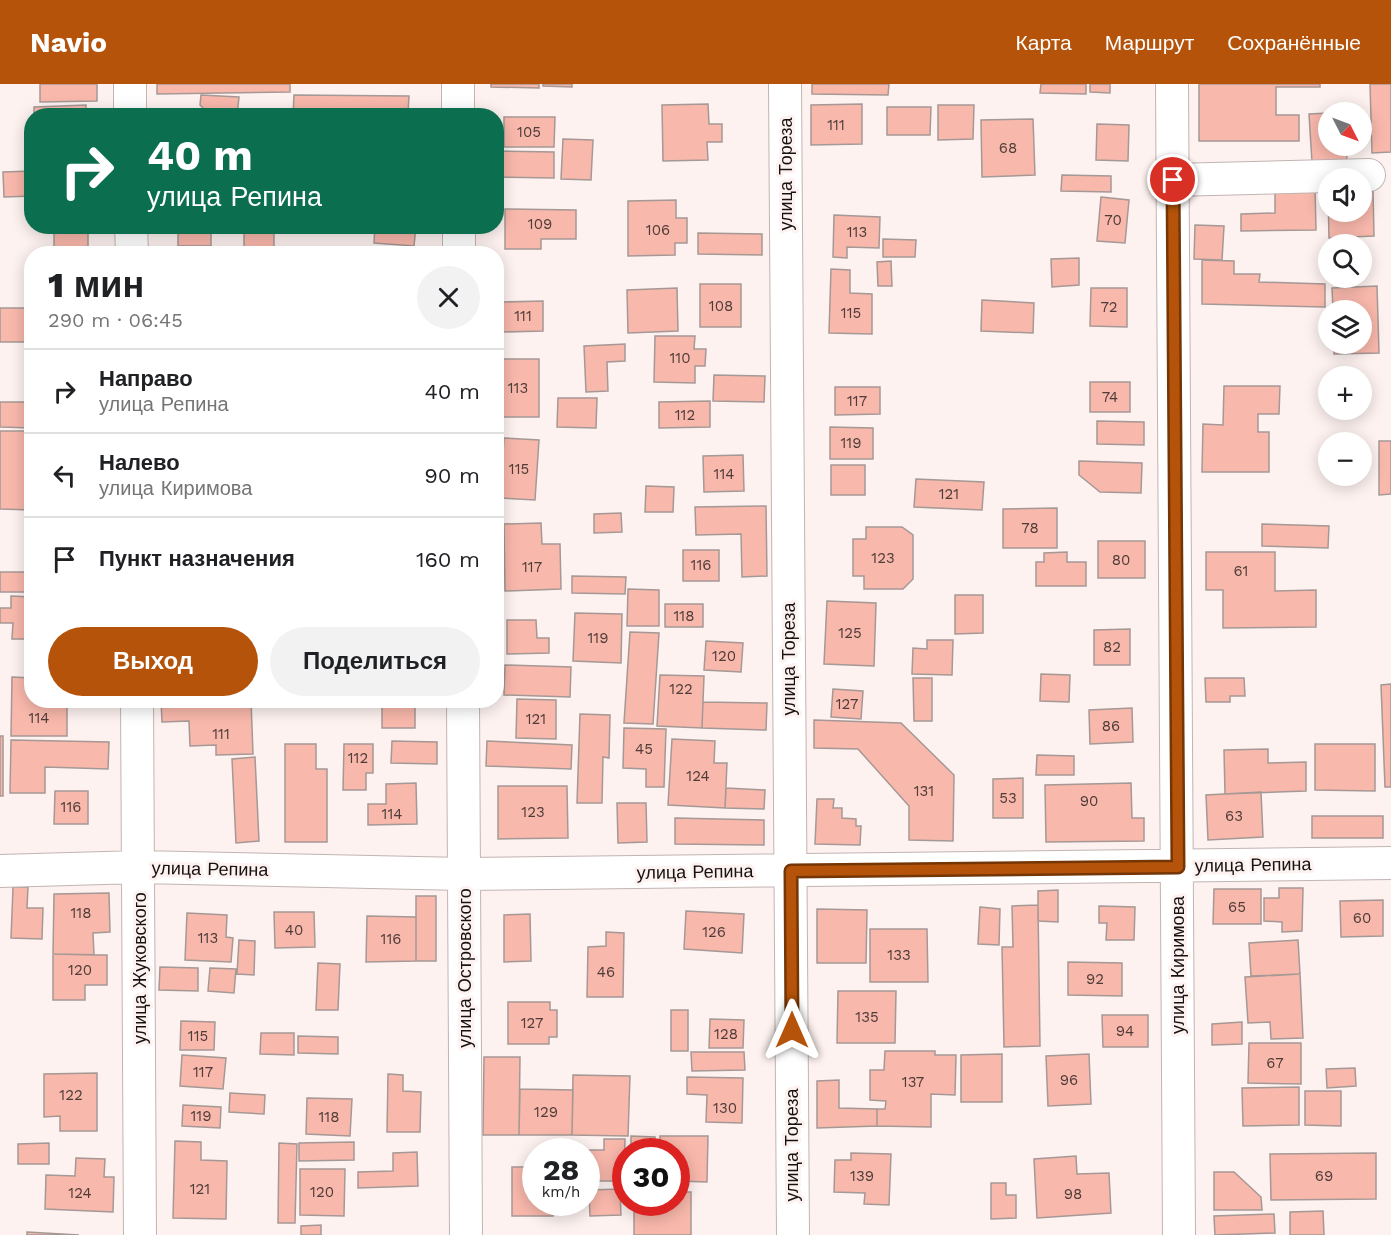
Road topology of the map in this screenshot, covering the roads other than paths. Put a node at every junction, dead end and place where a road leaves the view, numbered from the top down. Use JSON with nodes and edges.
{"nodes":[{"id":1,"x":130,"y":84,"type":"edge"},
{"id":2,"x":458,"y":84,"type":"edge"},
{"id":3,"x":785,"y":84,"type":"edge"},
{"id":4,"x":1172,"y":84,"type":"edge"},
{"id":5,"x":130,"y":108,"type":"edge"},
{"id":6,"x":458,"y":108,"type":"edge"},
{"id":7,"x":1318,"y":176,"type":"edge"},
{"id":8,"x":1173,"y":180,"type":"junction"},
{"id":9,"x":137,"y":708,"type":"edge"},
{"id":10,"x":463,"y":708,"type":"edge"},
{"id":11,"x":1391,"y":863,"type":"edge"},
{"id":12,"x":139,"y":867,"type":"junction"},
{"id":13,"x":1178,"y":867,"type":"junction"},
{"id":14,"x":0,"y":871,"type":"edge"},
{"id":15,"x":791,"y":871,"type":"junction"},
{"id":16,"x":464,"y":874,"type":"junction"},
{"id":17,"x":140,"y":1235,"type":"edge"},
{"id":18,"x":466,"y":1235,"type":"edge"},
{"id":19,"x":793,"y":1235,"type":"edge"},
{"id":20,"x":1179,"y":1235,"type":"edge"}],
"edges":[{"from":1,"to":5,"type":"street"},
{"from":2,"to":6,"type":"street"},
{"from":3,"to":15,"type":"street","name":"улица Тореза"},
{"from":4,"to":8,"type":"street","name":"улица Киримова"},
{"from":7,"to":8,"type":"street"},
{"from":8,"to":13,"type":"street","name":"улица Киримова"},
{"from":9,"to":12,"type":"street","name":"улица Жуковского"},
{"from":10,"to":16,"type":"street","name":"улица Островского"},
{"from":11,"to":13,"type":"street","name":"улица Репина"},
{"from":12,"to":14,"type":"street","name":"улица Репина"},
{"from":12,"to":16,"type":"street","name":"улица Репина"},
{"from":12,"to":17,"type":"street","name":"улица Жуковского"},
{"from":13,"to":15,"type":"street","name":"улица Репина"},
{"from":13,"to":20,"type":"street","name":"улица Киримова"},
{"from":15,"to":16,"type":"street","name":"улица Репина"},
{"from":15,"to":19,"type":"street","name":"улица Тореза"},
{"from":16,"to":18,"type":"street","name":"улица Островского"}]}
